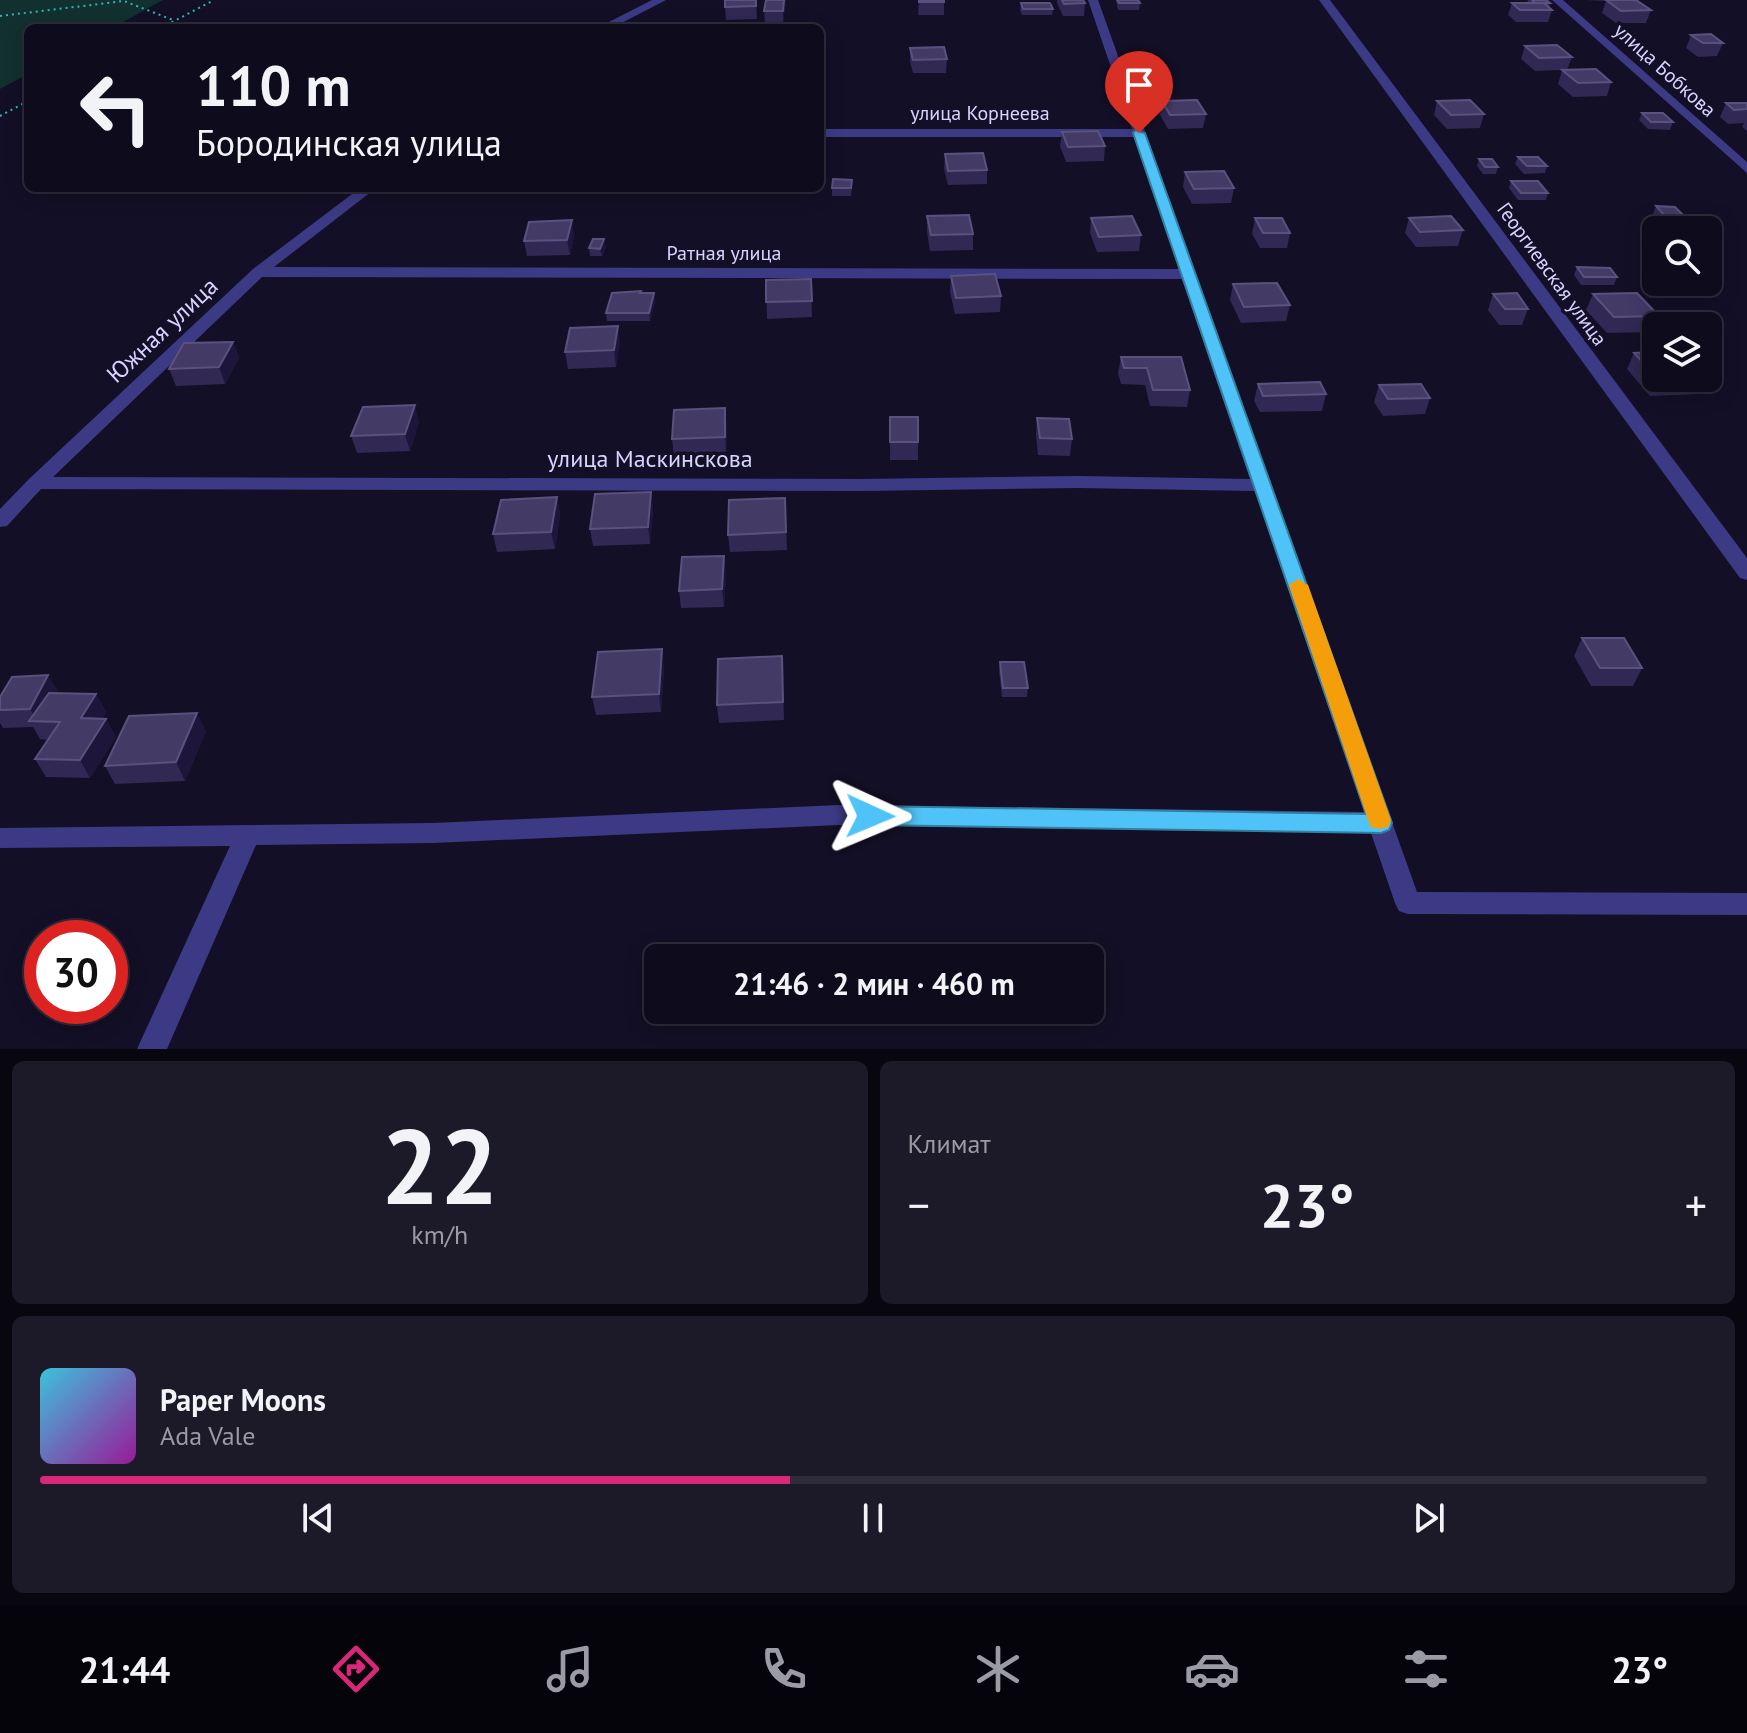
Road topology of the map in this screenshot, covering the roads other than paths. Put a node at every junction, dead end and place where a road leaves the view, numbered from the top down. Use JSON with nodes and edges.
{"nodes":[{"id":1,"x":661,"y":0,"type":"edge"},
{"id":2,"x":1093,"y":0,"type":"edge"},
{"id":3,"x":1324,"y":0,"type":"edge"},
{"id":4,"x":1557,"y":0,"type":"edge"},
{"id":5,"x":611,"y":24,"type":"edge"},
{"id":6,"x":824,"y":133,"type":"edge"},
{"id":7,"x":1139,"y":133,"type":"junction"},
{"id":8,"x":1747,"y":169,"type":"edge"},
{"id":9,"x":364,"y":192,"type":"edge"},
{"id":10,"x":258,"y":272,"type":"junction"},
{"id":11,"x":1189,"y":274,"type":"junction"},
{"id":12,"x":36,"y":483,"type":"junction"},
{"id":13,"x":1263,"y":485,"type":"junction"},
{"id":14,"x":0,"y":521,"type":"edge"},
{"id":15,"x":1747,"y":573,"type":"edge"},
{"id":16,"x":1381,"y":823,"type":"junction"},
{"id":17,"x":248,"y":835,"type":"junction"},
{"id":18,"x":0,"y":838,"type":"edge"},
{"id":19,"x":1747,"y":904,"type":"edge"},
{"id":20,"x":152,"y":1049,"type":"edge"}],
"edges":[{"from":1,"to":5,"type":"street"},
{"from":2,"to":7,"type":"street"},
{"from":3,"to":15,"type":"street","name":"Георгиевская улица"},
{"from":4,"to":8,"type":"street","name":"улица Бобкова"},
{"from":6,"to":7,"type":"street","name":"улица Корнеева"},
{"from":7,"to":11,"type":"street"},
{"from":9,"to":10,"type":"street","name":"Южная улица"},
{"from":10,"to":11,"type":"street","name":"Ратная улица"},
{"from":10,"to":12,"type":"street","name":"Южная улица"},
{"from":11,"to":13,"type":"street"},
{"from":12,"to":13,"type":"street","name":"улица Маскинскова"},
{"from":12,"to":14,"type":"street","name":"Южная улица"},
{"from":13,"to":16,"type":"street"},
{"from":16,"to":17,"type":"street"},
{"from":16,"to":19,"type":"street"},
{"from":17,"to":18,"type":"street"},
{"from":17,"to":20,"type":"street"}]}
